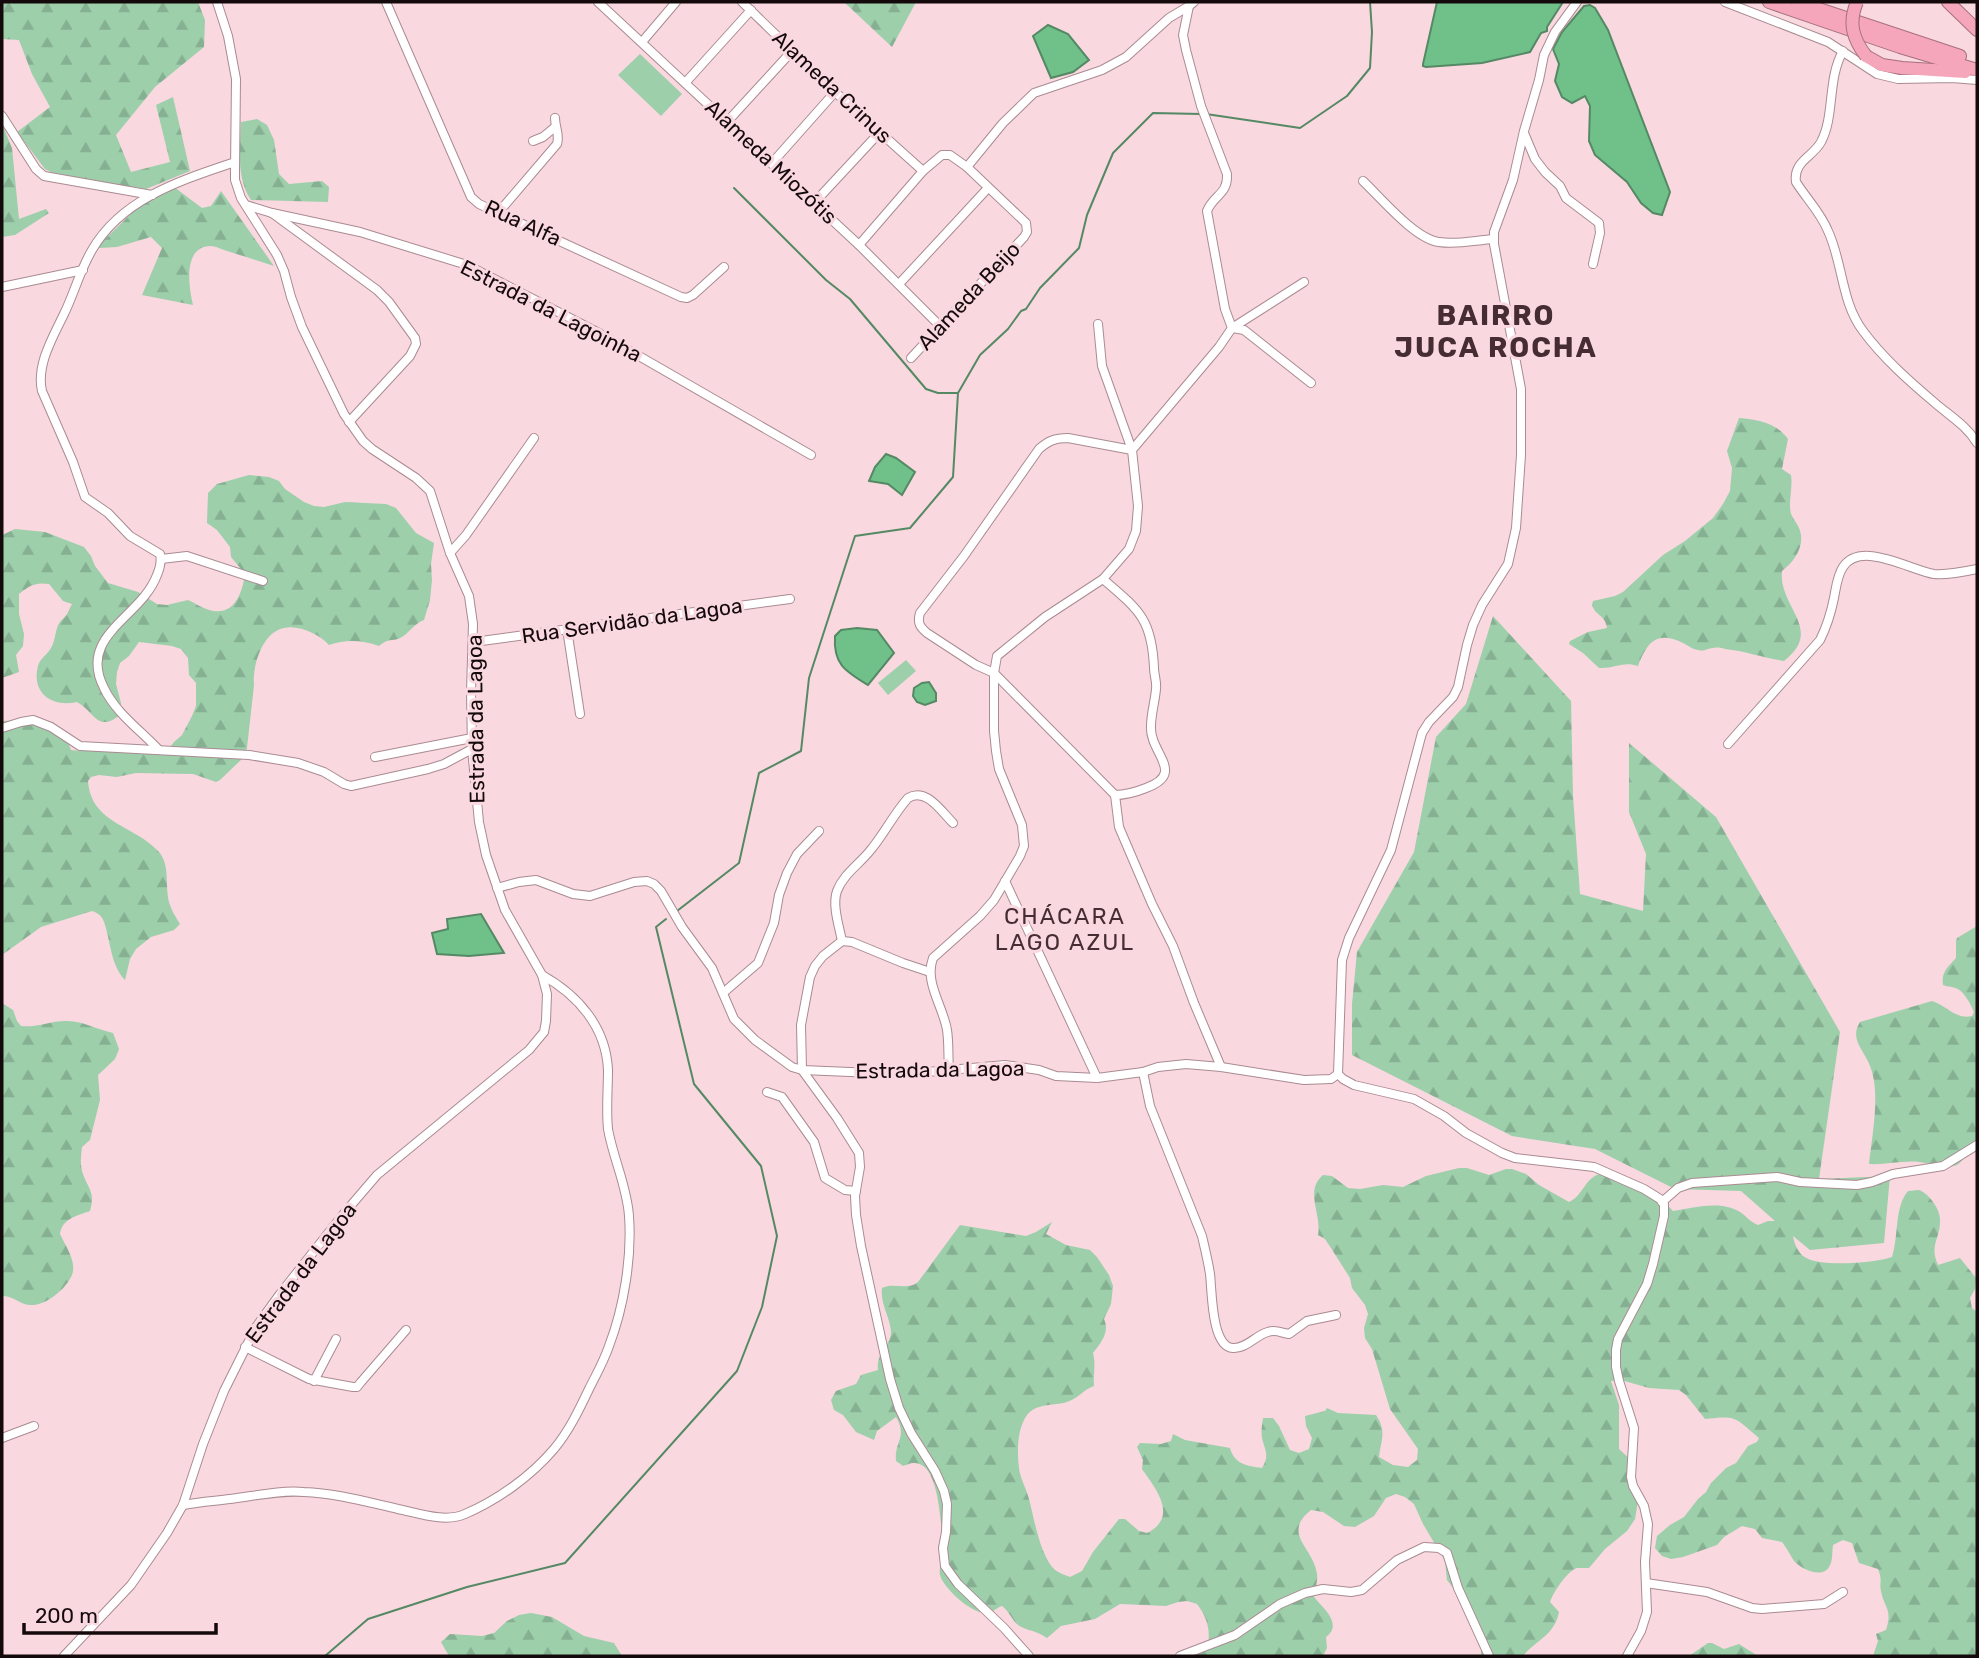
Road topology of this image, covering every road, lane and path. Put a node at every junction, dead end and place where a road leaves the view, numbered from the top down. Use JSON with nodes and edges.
{"nodes":[{"id":1,"x":217,"y":2,"type":"edge"},
{"id":2,"x":386,"y":2,"type":"edge"},
{"id":3,"x":598,"y":2,"type":"edge"},
{"id":4,"x":676,"y":2,"type":"edge"},
{"id":5,"x":742,"y":2,"type":"edge"},
{"id":6,"x":1577,"y":2,"type":"edge"},
{"id":7,"x":1725,"y":2,"type":"edge"},
{"id":8,"x":1769,"y":2,"type":"edge"},
{"id":9,"x":1798,"y":2,"type":"edge"},
{"id":10,"x":1857,"y":2,"type":"edge"},
{"id":11,"x":1948,"y":2,"type":"edge"},
{"id":12,"x":1192,"y":4,"type":"edge"},
{"id":13,"x":751,"y":10,"type":"junction"},
{"id":14,"x":1977,"y":30,"type":"edge"},
{"id":15,"x":642,"y":42,"type":"junction"},
{"id":16,"x":793,"y":50,"type":"junction"},
{"id":17,"x":1843,"y":51,"type":"junction"},
{"id":18,"x":1977,"y":61,"type":"edge"},
{"id":19,"x":1977,"y":71,"type":"edge"},
{"id":20,"x":1977,"y":80,"type":"edge"},
{"id":21,"x":686,"y":82,"type":"junction"},
{"id":22,"x":835,"y":92,"type":"junction"},
{"id":23,"x":2,"y":116,"type":"edge"},
{"id":24,"x":727,"y":122,"type":"junction"},
{"id":25,"x":1524,"y":131,"type":"junction"},
{"id":26,"x":880,"y":132,"type":"junction"},
{"id":27,"x":533,"y":141,"type":"dead end"},
{"id":28,"x":235,"y":162,"type":"junction"},
{"id":29,"x":772,"y":163,"type":"junction"},
{"id":30,"x":967,"y":167,"type":"junction"},
{"id":31,"x":923,"y":171,"type":"junction"},
{"id":32,"x":1363,"y":181,"type":"dead end"},
{"id":33,"x":988,"y":188,"type":"junction"},
{"id":34,"x":152,"y":195,"type":"junction"},
{"id":35,"x":814,"y":203,"type":"junction"},
{"id":36,"x":246,"y":205,"type":"junction"},
{"id":37,"x":491,"y":209,"type":"junction"},
{"id":38,"x":272,"y":213,"type":"junction"},
{"id":39,"x":1494,"y":239,"type":"junction"},
{"id":40,"x":859,"y":245,"type":"junction"},
{"id":41,"x":1594,"y":264,"type":"dead end"},
{"id":42,"x":724,"y":267,"type":"dead end"},
{"id":43,"x":83,"y":270,"type":"junction"},
{"id":44,"x":1304,"y":282,"type":"dead end"},
{"id":45,"x":899,"y":284,"type":"junction"},
{"id":46,"x":2,"y":286,"type":"edge"},
{"id":47,"x":1098,"y":324,"type":"dead end"},
{"id":48,"x":940,"y":326,"type":"junction"},
{"id":49,"x":1232,"y":328,"type":"junction"},
{"id":50,"x":911,"y":358,"type":"dead end"},
{"id":51,"x":1311,"y":383,"type":"dead end"},
{"id":52,"x":349,"y":422,"type":"junction"},
{"id":53,"x":534,"y":438,"type":"dead end"},
{"id":54,"x":1977,"y":443,"type":"edge"},
{"id":55,"x":1132,"y":450,"type":"junction"},
{"id":56,"x":811,"y":455,"type":"dead end"},
{"id":57,"x":450,"y":553,"type":"junction"},
{"id":58,"x":161,"y":559,"type":"junction"},
{"id":59,"x":1977,"y":569,"type":"edge"},
{"id":60,"x":1103,"y":579,"type":"junction"},
{"id":61,"x":263,"y":580,"type":"dead end"},
{"id":62,"x":790,"y":599,"type":"dead end"},
{"id":63,"x":567,"y":629,"type":"junction"},
{"id":64,"x":474,"y":642,"type":"junction"},
{"id":65,"x":994,"y":673,"type":"junction"},
{"id":66,"x":580,"y":714,"type":"dead end"},
{"id":67,"x":2,"y":728,"type":"edge"},
{"id":68,"x":472,"y":738,"type":"junction"},
{"id":69,"x":1728,"y":744,"type":"dead end"},
{"id":70,"x":158,"y":749,"type":"junction"},
{"id":71,"x":472,"y":749,"type":"junction"},
{"id":72,"x":375,"y":757,"type":"dead end"},
{"id":73,"x":1115,"y":795,"type":"junction"},
{"id":74,"x":953,"y":823,"type":"dead end"},
{"id":75,"x":819,"y":831,"type":"dead end"},
{"id":76,"x":1005,"y":881,"type":"junction"},
{"id":77,"x":497,"y":888,"type":"junction"},
{"id":78,"x":842,"y":941,"type":"junction"},
{"id":79,"x":930,"y":971,"type":"junction"},
{"id":80,"x":542,"y":975,"type":"junction"},
{"id":81,"x":723,"y":993,"type":"junction"},
{"id":82,"x":1221,"y":1068,"type":"junction"},
{"id":83,"x":802,"y":1070,"type":"junction"},
{"id":84,"x":949,"y":1070,"type":"junction"},
{"id":85,"x":1143,"y":1072,"type":"junction"},
{"id":86,"x":1338,"y":1074,"type":"junction"},
{"id":87,"x":1097,"y":1078,"type":"junction"},
{"id":88,"x":767,"y":1092,"type":"dead end"},
{"id":89,"x":1977,"y":1145,"type":"edge"},
{"id":90,"x":856,"y":1191,"type":"junction"},
{"id":91,"x":1662,"y":1202,"type":"junction"},
{"id":92,"x":1336,"y":1315,"type":"dead end"},
{"id":93,"x":406,"y":1330,"type":"dead end"},
{"id":94,"x":337,"y":1339,"type":"dead end"},
{"id":95,"x":245,"y":1347,"type":"junction"},
{"id":96,"x":314,"y":1381,"type":"junction"},
{"id":97,"x":34,"y":1426,"type":"dead end"},
{"id":98,"x":2,"y":1438,"type":"edge"},
{"id":99,"x":183,"y":1505,"type":"junction"},
{"id":100,"x":1647,"y":1583,"type":"junction"},
{"id":101,"x":1843,"y":1592,"type":"dead end"},
{"id":102,"x":64,"y":1656,"type":"edge"},
{"id":103,"x":1029,"y":1656,"type":"edge"},
{"id":104,"x":1181,"y":1656,"type":"edge"},
{"id":105,"x":1489,"y":1656,"type":"edge"},
{"id":106,"x":1627,"y":1656,"type":"edge"}],
"edges":[{"from":1,"to":28,"type":"street","name":"Estrada da Lagoa"},
{"from":2,"to":37,"type":"street","name":"Rua Alfa"},
{"from":3,"to":15,"type":"street","name":"Alameda Miozótis"},
{"from":4,"to":15,"type":"street"},
{"from":5,"to":13,"type":"street","name":"Alameda Crinus"},
{"from":6,"to":25,"type":"street"},
{"from":7,"to":17,"type":"street"},
{"from":8,"to":19,"type":"highway"},
{"from":9,"to":18,"type":"highway"},
{"from":10,"to":19,"type":"highway","bridge":true},
{"from":11,"to":14,"type":"highway"},
{"from":12,"to":30,"type":"street"},
{"from":12,"to":49,"type":"street"},
{"from":13,"to":16,"type":"street","name":"Alameda Crinus"},
{"from":13,"to":21,"type":"street"},
{"from":15,"to":21,"type":"street","name":"Alameda Miozótis"},
{"from":16,"to":22,"type":"street","name":"Alameda Crinus"},
{"from":16,"to":24,"type":"street"},
{"from":17,"to":20,"type":"street"},
{"from":17,"to":54,"type":"street"},
{"from":21,"to":24,"type":"street","name":"Alameda Miozótis"},
{"from":22,"to":26,"type":"street","name":"Alameda Crinus"},
{"from":22,"to":29,"type":"street"},
{"from":23,"to":34,"type":"street"},
{"from":24,"to":29,"type":"street","name":"Alameda Miozótis"},
{"from":25,"to":39,"type":"street"},
{"from":25,"to":41,"type":"street"},
{"from":26,"to":31,"type":"street","name":"Alameda Crinus"},
{"from":26,"to":35,"type":"street"},
{"from":27,"to":37,"type":"street"},
{"from":28,"to":34,"type":"street"},
{"from":28,"to":36,"type":"street","name":"Estrada da Lagoa"},
{"from":29,"to":35,"type":"street","name":"Alameda Miozótis"},
{"from":30,"to":31,"type":"street"},
{"from":30,"to":33,"type":"street"},
{"from":31,"to":40,"type":"street"},
{"from":32,"to":39,"type":"street"},
{"from":33,"to":45,"type":"street"},
{"from":33,"to":48,"type":"street","name":"Alameda Beijo"},
{"from":34,"to":43,"type":"street"},
{"from":35,"to":40,"type":"street","name":"Alameda Miozótis"},
{"from":36,"to":38,"type":"street"},
{"from":36,"to":52,"type":"street","name":"Estrada da Lagoa"},
{"from":37,"to":42,"type":"street","name":"Rua Alfa"},
{"from":38,"to":52,"type":"street"},
{"from":38,"to":56,"type":"street","name":"Estrada da Lagoinha"},
{"from":39,"to":86,"type":"street"},
{"from":40,"to":45,"type":"street","name":"Alameda Miozótis"},
{"from":43,"to":46,"type":"street"},
{"from":43,"to":58,"type":"street"},
{"from":44,"to":49,"type":"street"},
{"from":45,"to":48,"type":"street","name":"Alameda Miozótis"},
{"from":47,"to":55,"type":"street"},
{"from":48,"to":50,"type":"street","name":"Alameda Beijo"},
{"from":49,"to":51,"type":"street"},
{"from":49,"to":55,"type":"street"},
{"from":52,"to":57,"type":"street","name":"Estrada da Lagoa"},
{"from":53,"to":57,"type":"street"},
{"from":55,"to":60,"type":"street"},
{"from":55,"to":65,"type":"street"},
{"from":57,"to":64,"type":"street","name":"Estrada da Lagoa"},
{"from":58,"to":61,"type":"street"},
{"from":58,"to":70,"type":"street"},
{"from":59,"to":69,"type":"street"},
{"from":60,"to":65,"type":"street"},
{"from":60,"to":73,"type":"street"},
{"from":62,"to":63,"type":"street","name":"Rua Servidão da Lagoa"},
{"from":63,"to":64,"type":"street","name":"Rua Servidão da Lagoa"},
{"from":63,"to":66,"type":"street"},
{"from":64,"to":68,"type":"street","name":"Estrada da Lagoa"},
{"from":65,"to":73,"type":"street"},
{"from":65,"to":76,"type":"street"},
{"from":67,"to":70,"type":"street"},
{"from":68,"to":71,"type":"street","name":"Estrada da Lagoa"},
{"from":68,"to":72,"type":"street"},
{"from":70,"to":71,"type":"street"},
{"from":71,"to":77,"type":"street","name":"Estrada da Lagoa"},
{"from":73,"to":82,"type":"street"},
{"from":74,"to":78,"type":"street"},
{"from":75,"to":81,"type":"street"},
{"from":76,"to":79,"type":"street"},
{"from":76,"to":87,"type":"street"},
{"from":77,"to":80,"type":"street","name":"Estrada da Lagoa"},
{"from":77,"to":81,"type":"street","name":"Estrada da Lagoa"},
{"from":78,"to":79,"type":"street"},
{"from":78,"to":83,"type":"street"},
{"from":79,"to":84,"type":"street"},
{"from":80,"to":95,"type":"street","name":"Estrada da Lagoa"},
{"from":80,"to":99,"type":"street"},
{"from":81,"to":83,"type":"street","name":"Estrada da Lagoa"},
{"from":82,"to":85,"type":"street","name":"Estrada da Lagoa"},
{"from":82,"to":86,"type":"street","name":"Estrada da Lagoa"},
{"from":83,"to":84,"type":"street","name":"Estrada da Lagoa"},
{"from":83,"to":90,"type":"street"},
{"from":84,"to":87,"type":"street","name":"Estrada da Lagoa"},
{"from":85,"to":87,"type":"street","name":"Estrada da Lagoa"},
{"from":85,"to":92,"type":"street"},
{"from":86,"to":91,"type":"street"},
{"from":88,"to":90,"type":"street"},
{"from":89,"to":91,"type":"street"},
{"from":90,"to":103,"type":"street"},
{"from":91,"to":100,"type":"street"},
{"from":93,"to":96,"type":"street"},
{"from":94,"to":96,"type":"street"},
{"from":95,"to":96,"type":"street"},
{"from":95,"to":99,"type":"street","name":"Estrada da Lagoa"},
{"from":97,"to":98,"type":"street"},
{"from":99,"to":102,"type":"street","name":"Estrada da Lagoa"},
{"from":100,"to":101,"type":"street"},
{"from":100,"to":106,"type":"street"},
{"from":104,"to":105,"type":"street"}]}
